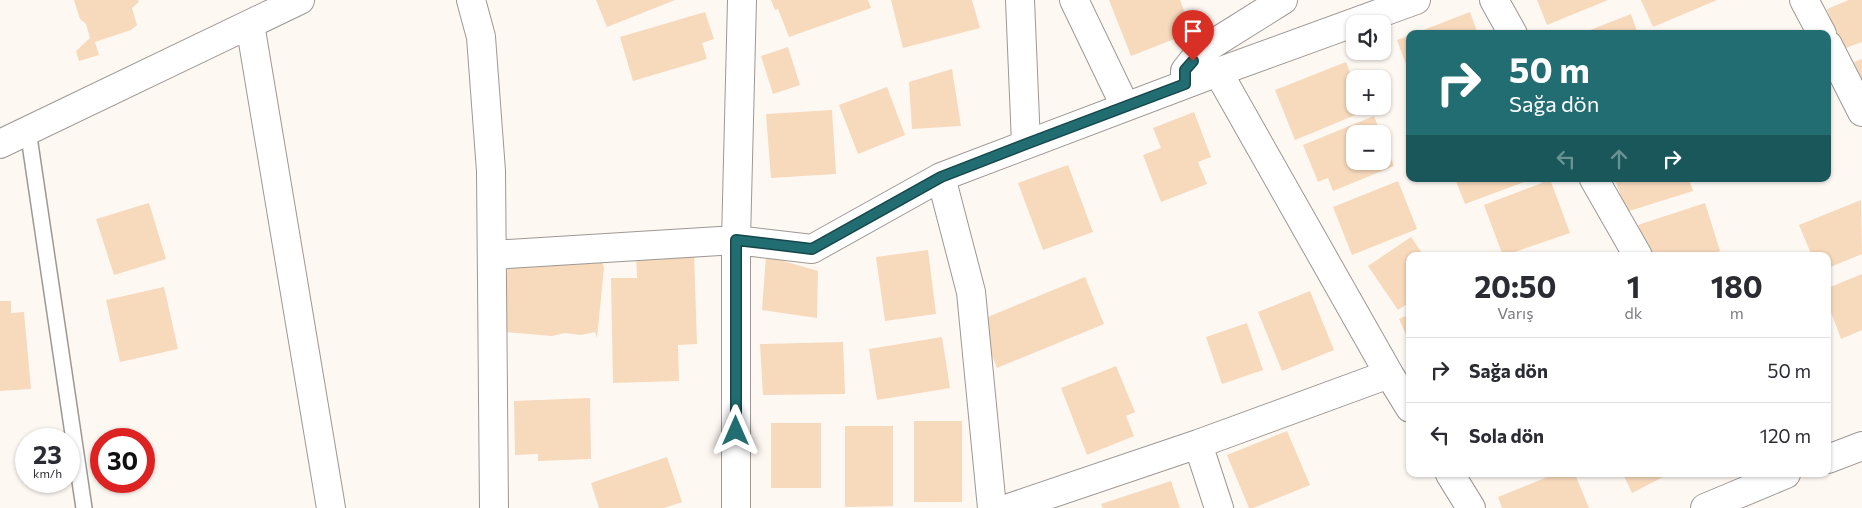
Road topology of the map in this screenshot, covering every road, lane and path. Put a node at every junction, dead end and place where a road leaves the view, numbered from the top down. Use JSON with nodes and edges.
{"nodes":[{"id":1,"x":300,"y":0,"type":"edge"},
{"id":2,"x":471,"y":0,"type":"edge"},
{"id":3,"x":742,"y":0,"type":"edge"},
{"id":4,"x":1020,"y":0,"type":"edge"},
{"id":5,"x":1074,"y":0,"type":"edge"},
{"id":6,"x":1283,"y":0,"type":"edge"},
{"id":7,"x":1416,"y":0,"type":"edge"},
{"id":8,"x":1494,"y":0,"type":"edge"},
{"id":9,"x":1804,"y":0,"type":"edge"},
{"id":10,"x":1374,"y":7,"type":"edge"},
{"id":11,"x":250,"y":24,"type":"junction"},
{"id":12,"x":1511,"y":30,"type":"edge"},
{"id":13,"x":1820,"y":30,"type":"edge"},
{"id":14,"x":1831,"y":51,"type":"edge"},
{"id":15,"x":1218,"y":72,"type":"junction"},
{"id":16,"x":1185,"y":84,"type":"junction"},
{"id":17,"x":1126,"y":106,"type":"junction"},
{"id":18,"x":1862,"y":112,"type":"edge"},
{"id":19,"x":28,"y":130,"type":"junction"},
{"id":20,"x":0,"y":144,"type":"edge"},
{"id":21,"x":1026,"y":144,"type":"junction"},
{"id":22,"x":941,"y":177,"type":"junction"},
{"id":23,"x":1596,"y":182,"type":"edge"},
{"id":24,"x":736,"y":240,"type":"junction"},
{"id":25,"x":1636,"y":252,"type":"edge"},
{"id":26,"x":492,"y":255,"type":"junction"},
{"id":27,"x":1389,"y":374,"type":"junction"},
{"id":28,"x":1406,"y":402,"type":"edge"},
{"id":29,"x":1198,"y":444,"type":"junction"},
{"id":30,"x":1862,"y":446,"type":"edge"},
{"id":31,"x":1831,"y":458,"type":"edge"},
{"id":32,"x":1452,"y":477,"type":"edge"},
{"id":33,"x":1769,"y":477,"type":"edge"},
{"id":34,"x":84,"y":508,"type":"edge"},
{"id":35,"x":331,"y":508,"type":"edge"},
{"id":36,"x":494,"y":508,"type":"edge"},
{"id":37,"x":736,"y":508,"type":"edge"},
{"id":38,"x":992,"y":508,"type":"edge"},
{"id":39,"x":1009,"y":508,"type":"edge"},
{"id":40,"x":1219,"y":508,"type":"edge"},
{"id":41,"x":1471,"y":508,"type":"edge"},
{"id":42,"x":1705,"y":508,"type":"edge"}],
"edges":[{"from":1,"to":11,"type":"street"},
{"from":2,"to":26,"type":"street"},
{"from":3,"to":24,"type":"street"},
{"from":4,"to":21,"type":"street"},
{"from":5,"to":17,"type":"street"},
{"from":6,"to":16,"type":"street"},
{"from":7,"to":10,"type":"street"},
{"from":8,"to":12,"type":"street"},
{"from":9,"to":13,"type":"street"},
{"from":10,"to":15,"type":"street"},
{"from":11,"to":19,"type":"street"},
{"from":11,"to":35,"type":"street"},
{"from":14,"to":18,"type":"street"},
{"from":15,"to":16,"type":"street"},
{"from":15,"to":27,"type":"street"},
{"from":16,"to":17,"type":"street"},
{"from":17,"to":21,"type":"street"},
{"from":19,"to":20,"type":"street"},
{"from":19,"to":34,"type":"lane"},
{"from":21,"to":22,"type":"street"},
{"from":22,"to":24,"type":"street"},
{"from":22,"to":38,"type":"street"},
{"from":23,"to":25,"type":"street"},
{"from":24,"to":26,"type":"street"},
{"from":24,"to":37,"type":"street"},
{"from":26,"to":36,"type":"street"},
{"from":27,"to":28,"type":"street"},
{"from":27,"to":29,"type":"street"},
{"from":29,"to":39,"type":"street"},
{"from":29,"to":40,"type":"street"},
{"from":30,"to":31,"type":"street"},
{"from":32,"to":41,"type":"street"},
{"from":33,"to":42,"type":"street"}]}
